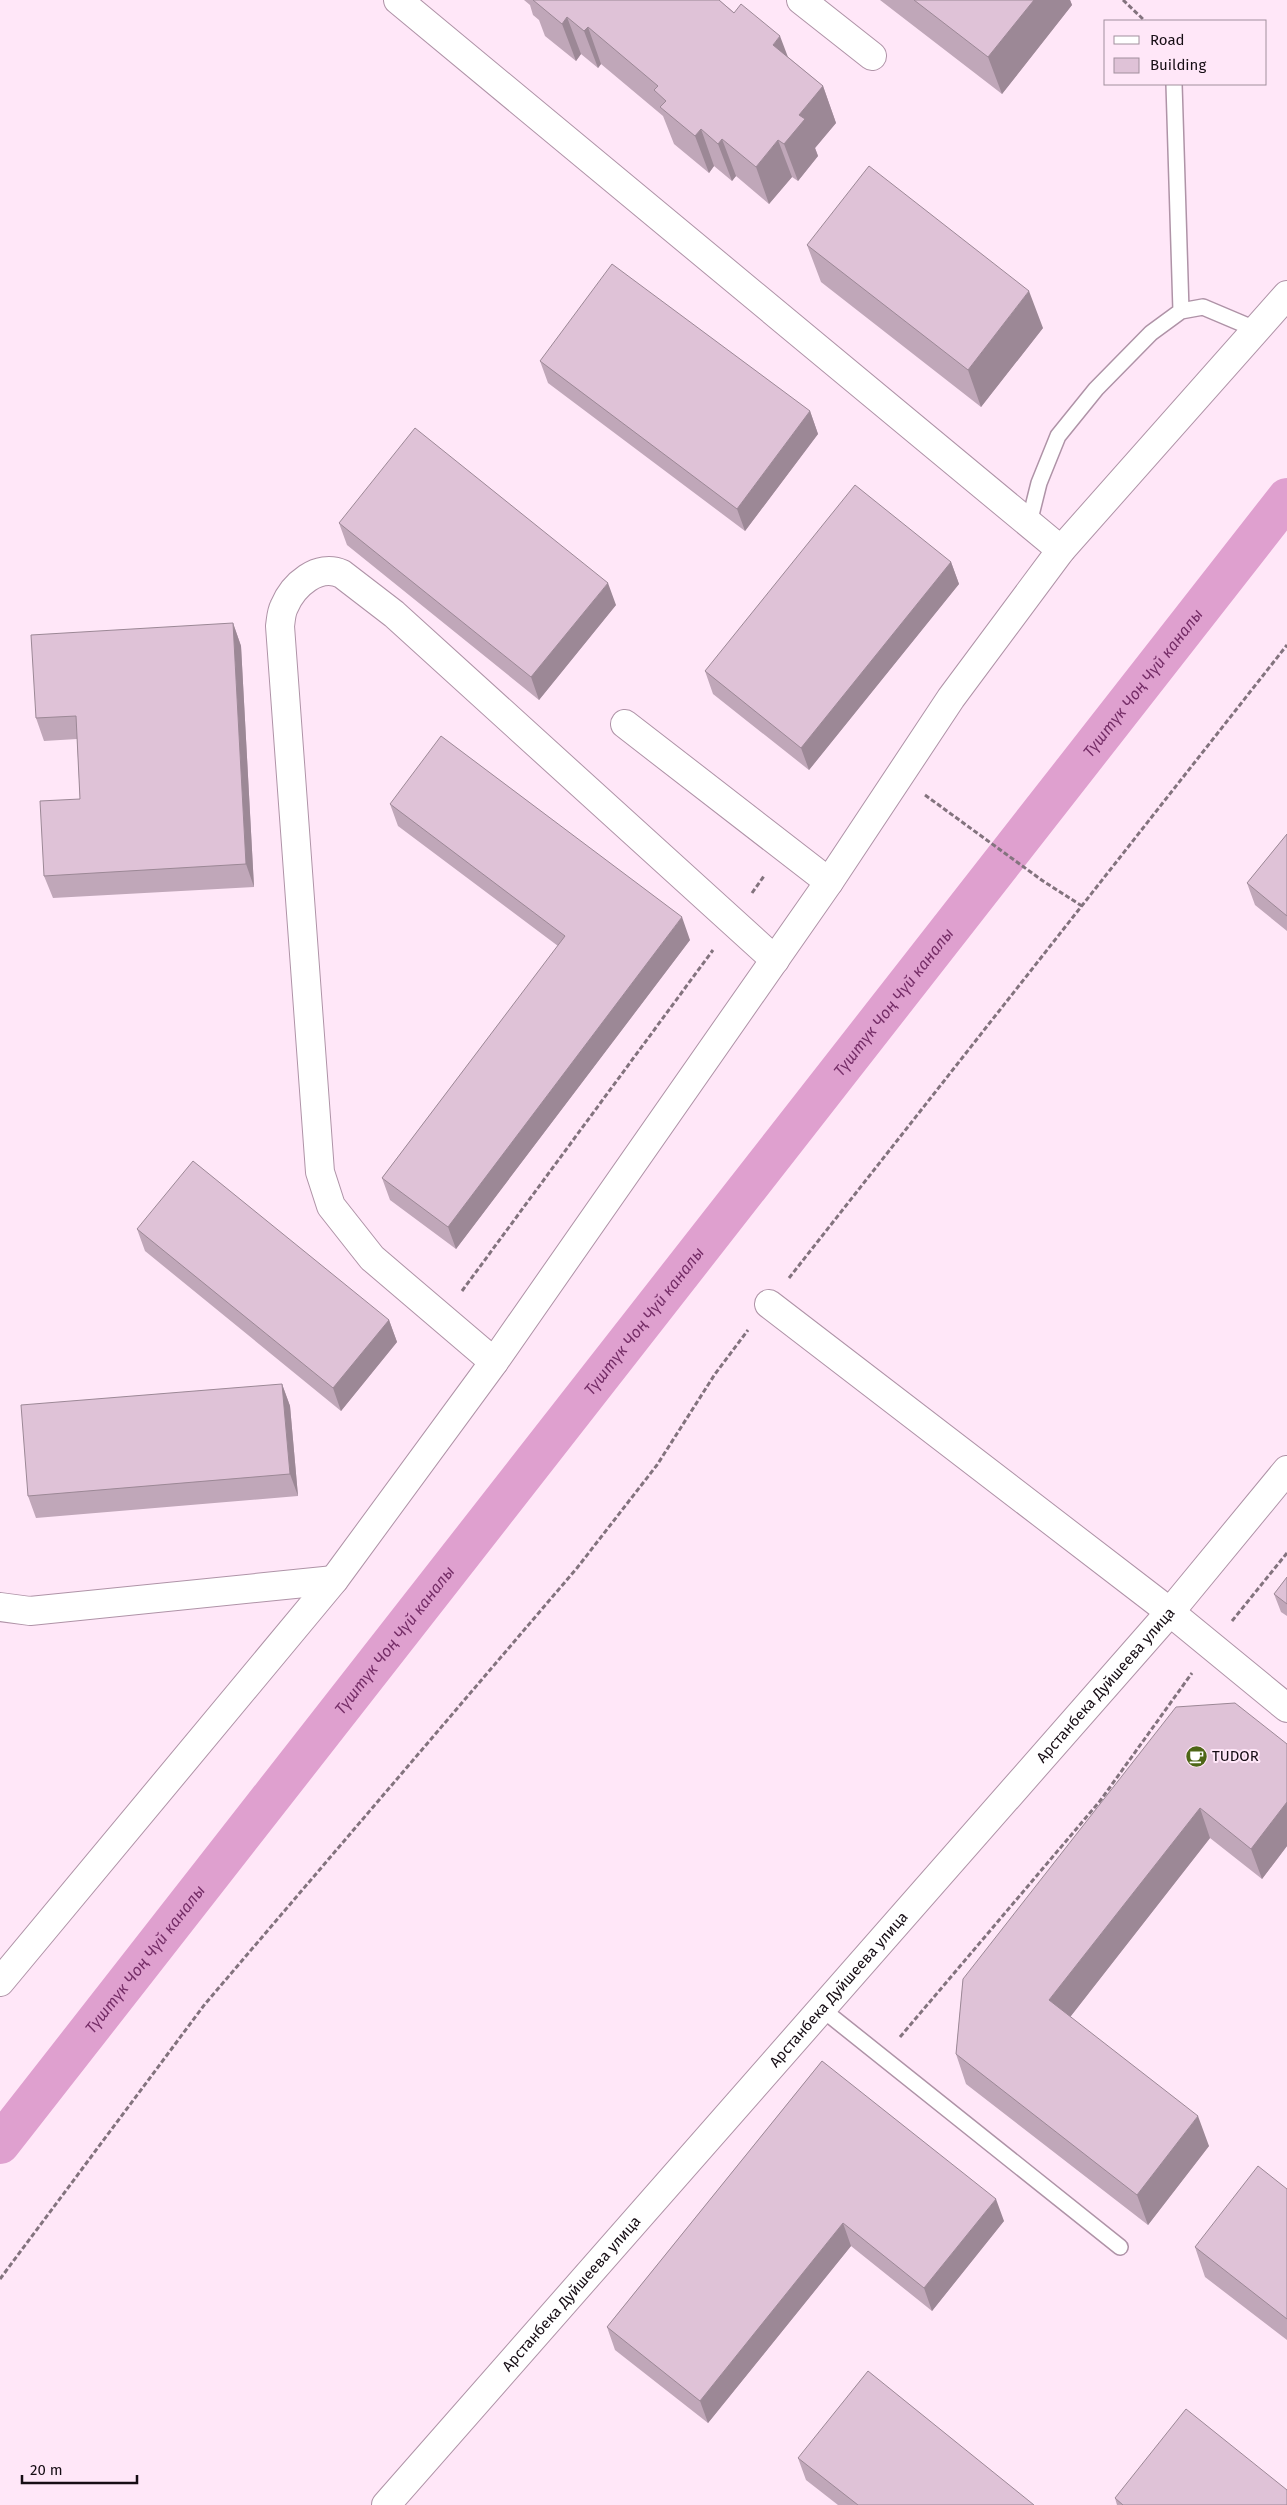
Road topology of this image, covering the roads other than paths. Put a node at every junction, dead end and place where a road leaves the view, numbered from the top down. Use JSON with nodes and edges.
{"nodes":[{"id":1,"x":398,"y":0,"type":"edge"},
{"id":2,"x":801,"y":0,"type":"edge"},
{"id":3,"x":872,"y":56,"type":"dead end"},
{"id":4,"x":1174,"y":85,"type":"edge"},
{"id":5,"x":1287,"y":295,"type":"edge"},
{"id":6,"x":1181,"y":311,"type":"junction"},
{"id":7,"x":1255,"y":329,"type":"junction"},
{"id":8,"x":1029,"y":524,"type":"junction"},
{"id":9,"x":1061,"y":550,"type":"junction"},
{"id":10,"x":626,"y":724,"type":"dead end"},
{"id":11,"x":830,"y":882,"type":"junction"},
{"id":12,"x":775,"y":960,"type":"junction"},
{"id":13,"x":769,"y":1304,"type":"road end"},
{"id":14,"x":494,"y":1362,"type":"junction"},
{"id":15,"x":1287,"y":1470,"type":"edge"},
{"id":16,"x":334,"y":1580,"type":"junction"},
{"id":17,"x":0,"y":1607,"type":"edge"},
{"id":18,"x":1170,"y":1612,"type":"junction"},
{"id":19,"x":1287,"y":1708,"type":"edge"},
{"id":20,"x":0,"y":1982,"type":"edge"},
{"id":21,"x":822,"y":2009,"type":"junction"},
{"id":22,"x":1120,"y":2247,"type":"dead end"},
{"id":23,"x":386,"y":2505,"type":"edge"}],
"edges":[{"from":1,"to":8,"type":"street"},
{"from":2,"to":3,"type":"street"},
{"from":4,"to":6,"type":"lane"},
{"from":5,"to":7,"type":"street"},
{"from":6,"to":7,"type":"lane"},
{"from":6,"to":8,"type":"lane"},
{"from":7,"to":9,"type":"street"},
{"from":8,"to":9,"type":"street"},
{"from":9,"to":11,"type":"street"},
{"from":10,"to":11,"type":"street"},
{"from":11,"to":12,"type":"street"},
{"from":12,"to":14,"type":"street"},
{"from":12,"to":14,"type":"street"},
{"from":13,"to":18,"type":"street"},
{"from":14,"to":16,"type":"street"},
{"from":15,"to":18,"type":"street","name":"Арстанбека Дуйшеева улица"},
{"from":16,"to":17,"type":"street"},
{"from":16,"to":20,"type":"street"},
{"from":18,"to":19,"type":"street"},
{"from":18,"to":21,"type":"street","name":"Арстанбека Дуйшеева улица"},
{"from":21,"to":22,"type":"lane"},
{"from":21,"to":23,"type":"street","name":"Арстанбека Дуйшеева улица"}]}
